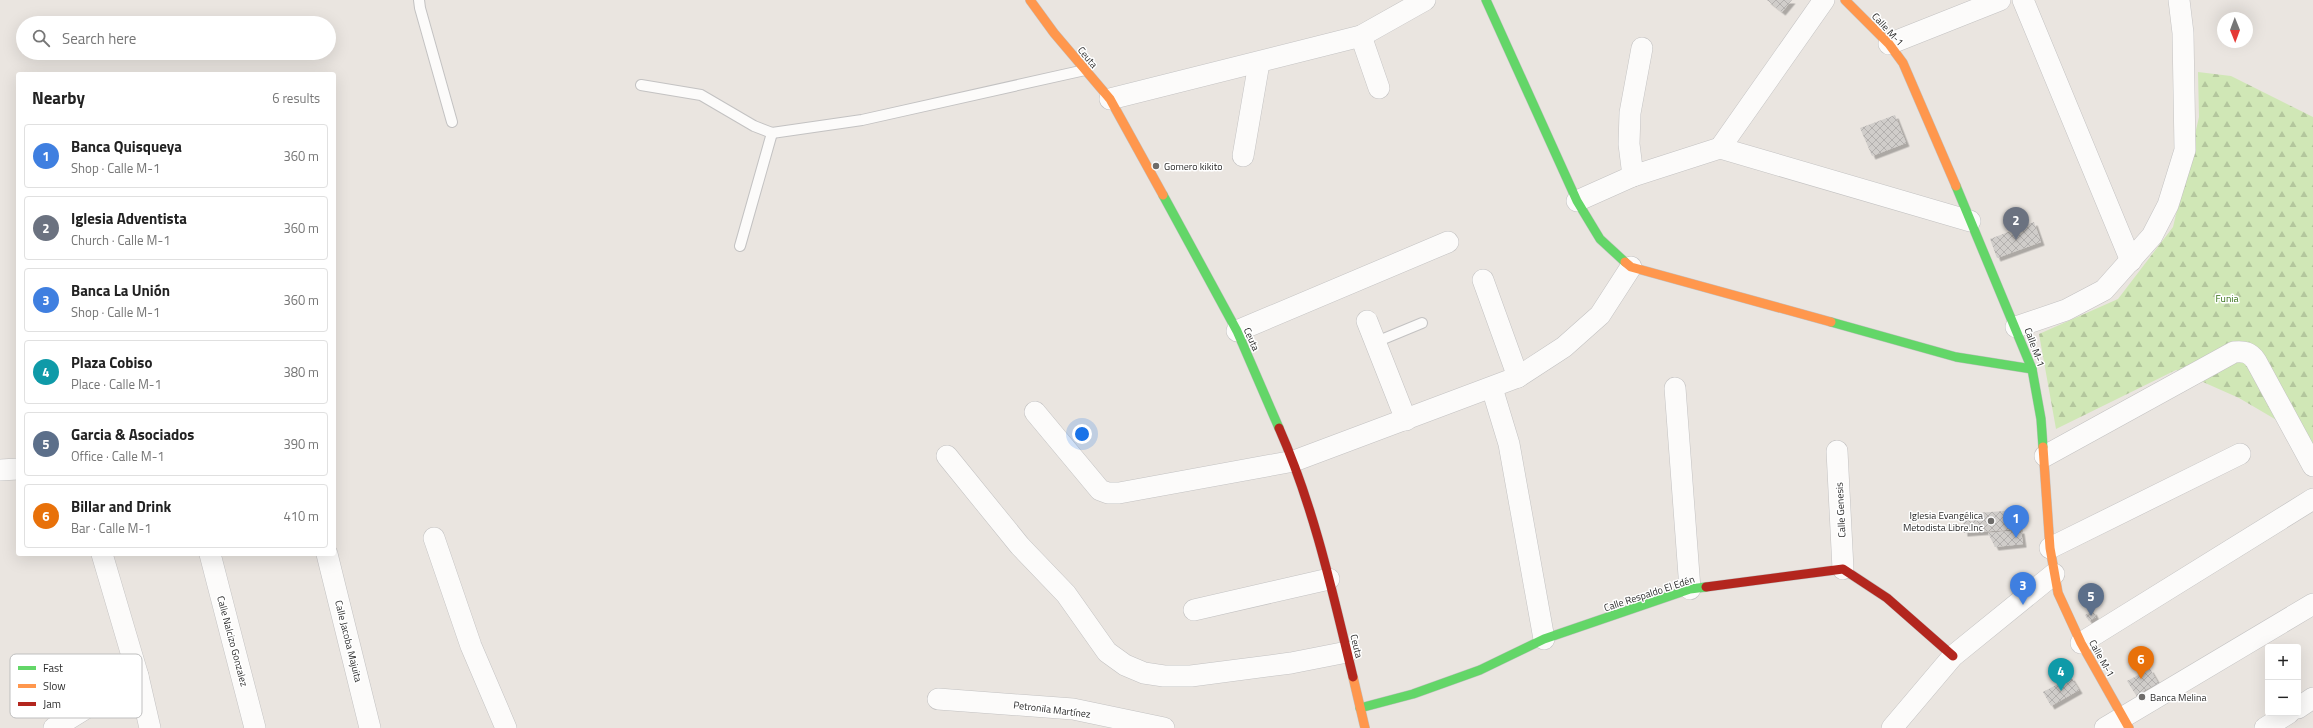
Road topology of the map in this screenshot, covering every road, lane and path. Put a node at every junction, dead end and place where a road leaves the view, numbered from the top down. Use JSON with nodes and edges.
{"nodes":[{"id":1,"x":420,"y":0,"type":"edge"},
{"id":2,"x":1030,"y":0,"type":"edge"},
{"id":3,"x":1425,"y":0,"type":"edge"},
{"id":4,"x":1486,"y":0,"type":"edge"},
{"id":5,"x":1824,"y":0,"type":"edge"},
{"id":6,"x":1845,"y":0,"type":"edge"},
{"id":7,"x":2000,"y":0,"type":"edge"},
{"id":8,"x":2023,"y":0,"type":"edge"},
{"id":9,"x":2179,"y":0,"type":"edge"},
{"id":10,"x":1360,"y":36,"type":"junction"},
{"id":11,"x":1889,"y":44,"type":"junction"},
{"id":12,"x":1642,"y":48,"type":"dead end"},
{"id":13,"x":1259,"y":63,"type":"junction"},
{"id":14,"x":1085,"y":70,"type":"junction"},
{"id":15,"x":641,"y":85,"type":"dead end"},
{"id":16,"x":1379,"y":88,"type":"dead end"},
{"id":17,"x":1110,"y":99,"type":"junction"},
{"id":18,"x":452,"y":122,"type":"dead end"},
{"id":19,"x":772,"y":133,"type":"junction"},
{"id":20,"x":1720,"y":148,"type":"junction"},
{"id":21,"x":1243,"y":156,"type":"dead end"},
{"id":22,"x":1633,"y":176,"type":"junction"},
{"id":23,"x":1577,"y":201,"type":"junction"},
{"id":24,"x":1970,"y":221,"type":"junction"},
{"id":25,"x":1448,"y":242,"type":"dead end"},
{"id":26,"x":740,"y":246,"type":"dead end"},
{"id":27,"x":2131,"y":261,"type":"junction"},
{"id":28,"x":1631,"y":267,"type":"junction"},
{"id":29,"x":1483,"y":280,"type":"dead end"},
{"id":30,"x":1367,"y":321,"type":"dead end"},
{"id":31,"x":1422,"y":323,"type":"dead end"},
{"id":32,"x":2016,"y":327,"type":"junction"},
{"id":33,"x":1237,"y":331,"type":"junction"},
{"id":34,"x":1376,"y":342,"type":"junction"},
{"id":35,"x":2032,"y":369,"type":"junction"},
{"id":36,"x":1518,"y":377,"type":"junction"},
{"id":37,"x":1492,"y":388,"type":"junction"},
{"id":38,"x":1675,"y":388,"type":"dead end"},
{"id":39,"x":1035,"y":412,"type":"dead end"},
{"id":40,"x":1406,"y":420,"type":"junction"},
{"id":41,"x":1837,"y":451,"type":"dead end"},
{"id":42,"x":2240,"y":454,"type":"dead end"},
{"id":43,"x":948,"y":456,"type":"dead end"},
{"id":44,"x":2045,"y":456,"type":"junction"},
{"id":45,"x":1294,"y":461,"type":"junction"},
{"id":46,"x":2313,"y":466,"type":"edge"},
{"id":47,"x":16,"y":469,"type":"edge"},
{"id":48,"x":0,"y":470,"type":"edge"},
{"id":49,"x":2313,"y":499,"type":"edge"},
{"id":50,"x":434,"y":538,"type":"dead end"},
{"id":51,"x":2050,"y":548,"type":"junction"},
{"id":52,"x":103,"y":556,"type":"edge"},
{"id":53,"x":211,"y":556,"type":"edge"},
{"id":54,"x":327,"y":556,"type":"edge"},
{"id":55,"x":1843,"y":569,"type":"junction"},
{"id":56,"x":2054,"y":574,"type":"junction"},
{"id":57,"x":1328,"y":579,"type":"junction"},
{"id":58,"x":1690,"y":589,"type":"junction"},
{"id":59,"x":2313,"y":604,"type":"edge"},
{"id":60,"x":1194,"y":610,"type":"dead end"},
{"id":61,"x":1544,"y":639,"type":"junction"},
{"id":62,"x":2081,"y":643,"type":"junction"},
{"id":63,"x":1347,"y":652,"type":"junction"},
{"id":64,"x":132,"y":654,"type":"edge"},
{"id":65,"x":1953,"y":656,"type":"junction"},
{"id":66,"x":142,"y":693,"type":"edge"},
{"id":67,"x":2313,"y":698,"type":"edge"},
{"id":68,"x":938,"y":699,"type":"dead end"},
{"id":69,"x":2301,"y":706,"type":"edge"},
{"id":70,"x":1360,"y":708,"type":"junction"},
{"id":71,"x":2285,"y":716,"type":"edge"},
{"id":72,"x":70,"y":718,"type":"edge"},
{"id":73,"x":2119,"y":725,"type":"edge"},
{"id":74,"x":54,"y":728,"type":"edge"},
{"id":75,"x":150,"y":728,"type":"edge"},
{"id":76,"x":255,"y":728,"type":"edge"},
{"id":77,"x":370,"y":728,"type":"edge"},
{"id":78,"x":506,"y":728,"type":"edge"},
{"id":79,"x":1164,"y":728,"type":"edge"},
{"id":80,"x":1365,"y":728,"type":"edge"},
{"id":81,"x":1892,"y":728,"type":"edge"},
{"id":82,"x":2265,"y":728,"type":"edge"}],
"edges":[{"from":1,"to":18,"type":"lane"},
{"from":2,"to":14,"type":"street","name":"Ceuta"},
{"from":3,"to":10,"type":"street"},
{"from":4,"to":23,"type":"street"},
{"from":5,"to":20,"type":"street"},
{"from":6,"to":11,"type":"street","name":"Calle M-1"},
{"from":7,"to":11,"type":"street"},
{"from":8,"to":27,"type":"street"},
{"from":9,"to":27,"type":"street"},
{"from":10,"to":13,"type":"street"},
{"from":10,"to":16,"type":"street"},
{"from":11,"to":24,"type":"street","name":"Calle M-1"},
{"from":12,"to":22,"type":"street"},
{"from":13,"to":17,"type":"street"},
{"from":13,"to":21,"type":"street"},
{"from":14,"to":17,"type":"street","name":"Ceuta"},
{"from":14,"to":19,"type":"lane"},
{"from":15,"to":19,"type":"lane"},
{"from":17,"to":33,"type":"street","name":"Ceuta"},
{"from":19,"to":26,"type":"lane"},
{"from":20,"to":22,"type":"street"},
{"from":20,"to":24,"type":"street"},
{"from":22,"to":23,"type":"street"},
{"from":23,"to":28,"type":"street"},
{"from":24,"to":32,"type":"street","name":"Calle M-1"},
{"from":25,"to":33,"type":"street"},
{"from":27,"to":32,"type":"street"},
{"from":28,"to":35,"type":"street"},
{"from":28,"to":36,"type":"street"},
{"from":29,"to":36,"type":"street"},
{"from":30,"to":34,"type":"street"},
{"from":31,"to":34,"type":"lane"},
{"from":32,"to":35,"type":"street","name":"Calle M-1"},
{"from":33,"to":45,"type":"street","name":"Ceuta"},
{"from":34,"to":40,"type":"street"},
{"from":35,"to":44,"type":"street","name":"Calle M-1"},
{"from":36,"to":37,"type":"street"},
{"from":37,"to":40,"type":"street"},
{"from":37,"to":61,"type":"street"},
{"from":38,"to":58,"type":"street"},
{"from":39,"to":45,"type":"street"},
{"from":40,"to":45,"type":"street"},
{"from":41,"to":55,"type":"street","name":"Calle Genesis"},
{"from":42,"to":51,"type":"street"},
{"from":43,"to":63,"type":"street"},
{"from":44,"to":46,"type":"street"},
{"from":44,"to":51,"type":"street","name":"Calle M-1"},
{"from":45,"to":57,"type":"street","name":"Ceuta"},
{"from":47,"to":48,"type":"street"},
{"from":49,"to":62,"type":"street"},
{"from":50,"to":78,"type":"street"},
{"from":51,"to":56,"type":"street","name":"Calle M-1"},
{"from":52,"to":64,"type":"street"},
{"from":53,"to":76,"type":"street","name":"Calle Nalcizo Gonzalez"},
{"from":54,"to":77,"type":"street","name":"Calle Jacoba Majuita"},
{"from":55,"to":58,"type":"street","name":"Calle Respaldo El Edén"},
{"from":55,"to":65,"type":"street"},
{"from":56,"to":62,"type":"street","name":"Calle M-1"},
{"from":56,"to":65,"type":"street"},
{"from":57,"to":60,"type":"street"},
{"from":57,"to":63,"type":"street","name":"Ceuta"},
{"from":58,"to":61,"type":"street","name":"Calle Respaldo El Edén"},
{"from":59,"to":73,"type":"street"},
{"from":61,"to":70,"type":"street","name":"Calle Respaldo El Edén"},
{"from":62,"to":73,"type":"street","name":"Calle M-1"},
{"from":63,"to":70,"type":"street","name":"Ceuta"},
{"from":65,"to":81,"type":"street"},
{"from":66,"to":75,"type":"street"},
{"from":67,"to":69,"type":"street"},
{"from":68,"to":79,"type":"street","name":"Petronila Martínez"},
{"from":70,"to":80,"type":"street","name":"Ceuta"},
{"from":71,"to":82,"type":"street"},
{"from":72,"to":74,"type":"street"}]}
